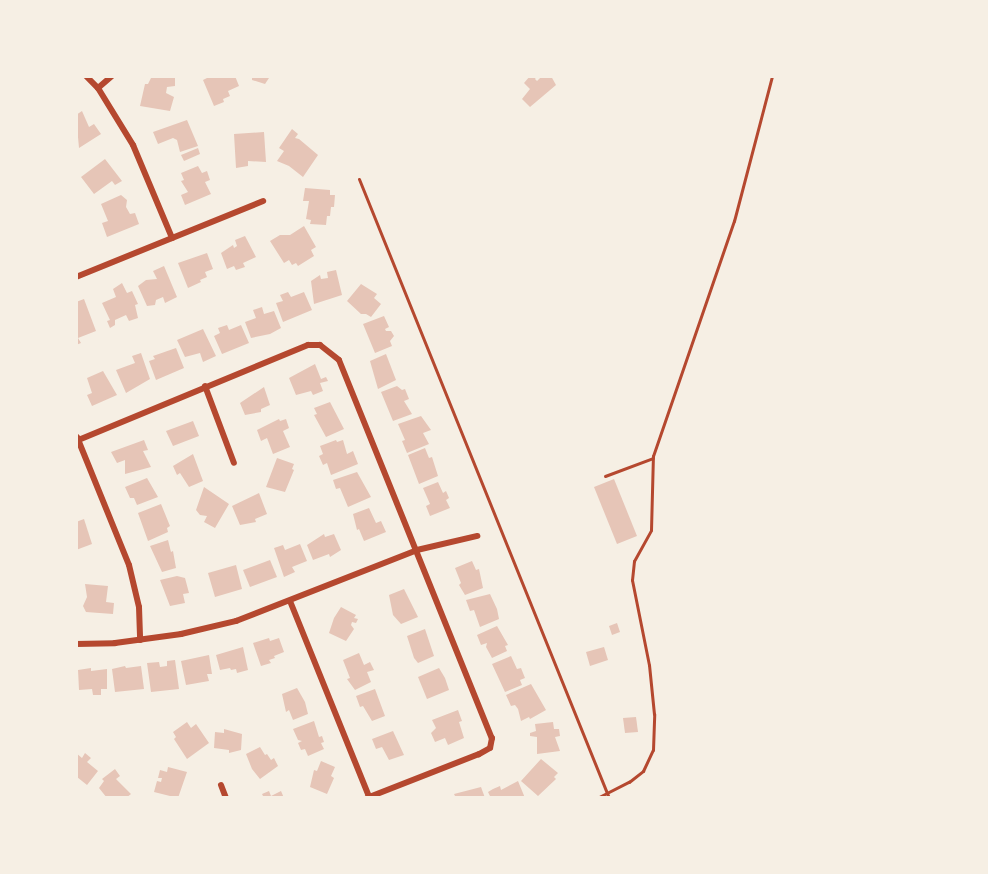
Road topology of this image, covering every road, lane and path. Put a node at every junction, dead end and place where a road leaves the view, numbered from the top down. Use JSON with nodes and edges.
{"nodes":[{"id":1,"x":86,"y":76,"type":"edge"},
{"id":2,"x":112,"y":76,"type":"edge"},
{"id":3,"x":772,"y":76,"type":"edge"},
{"id":4,"x":98,"y":88,"type":"junction"},
{"id":5,"x":359,"y":179,"type":"dead end"},
{"id":6,"x":263,"y":201,"type":"dead end"},
{"id":7,"x":172,"y":238,"type":"junction"},
{"id":8,"x":76,"y":277,"type":"edge"},
{"id":9,"x":205,"y":386,"type":"junction"},
{"id":10,"x":77,"y":439,"type":"edge"},
{"id":11,"x":653,"y":458,"type":"junction"},
{"id":12,"x":234,"y":463,"type":"dead end"},
{"id":13,"x":605,"y":476,"type":"dead end"},
{"id":14,"x":477,"y":536,"type":"dead end"},
{"id":15,"x":417,"y":550,"type":"junction"},
{"id":16,"x":290,"y":601,"type":"junction"},
{"id":17,"x":140,"y":640,"type":"junction"},
{"id":18,"x":76,"y":644,"type":"edge"},
{"id":19,"x":221,"y":785,"type":"dead end"},
{"id":20,"x":608,"y":795,"type":"edge"},
{"id":21,"x":368,"y":797,"type":"edge"},
{"id":22,"x":225,"y":798,"type":"edge"},
{"id":23,"x":597,"y":798,"type":"edge"}],
"edges":[{"from":1,"to":4,"type":"street"},
{"from":2,"to":4,"type":"street"},
{"from":3,"to":11,"type":"lane"},
{"from":4,"to":7,"type":"street"},
{"from":5,"to":20,"type":"lane"},
{"from":6,"to":7,"type":"street"},
{"from":7,"to":8,"type":"street"},
{"from":9,"to":10,"type":"street"},
{"from":9,"to":12,"type":"street"},
{"from":9,"to":15,"type":"street"},
{"from":10,"to":17,"type":"street"},
{"from":11,"to":13,"type":"lane"},
{"from":11,"to":20,"type":"lane"},
{"from":14,"to":15,"type":"street"},
{"from":15,"to":16,"type":"street"},
{"from":15,"to":21,"type":"street"},
{"from":16,"to":17,"type":"street"},
{"from":16,"to":21,"type":"street"},
{"from":17,"to":18,"type":"street"},
{"from":19,"to":22,"type":"street"},
{"from":20,"to":23,"type":"lane"}]}
